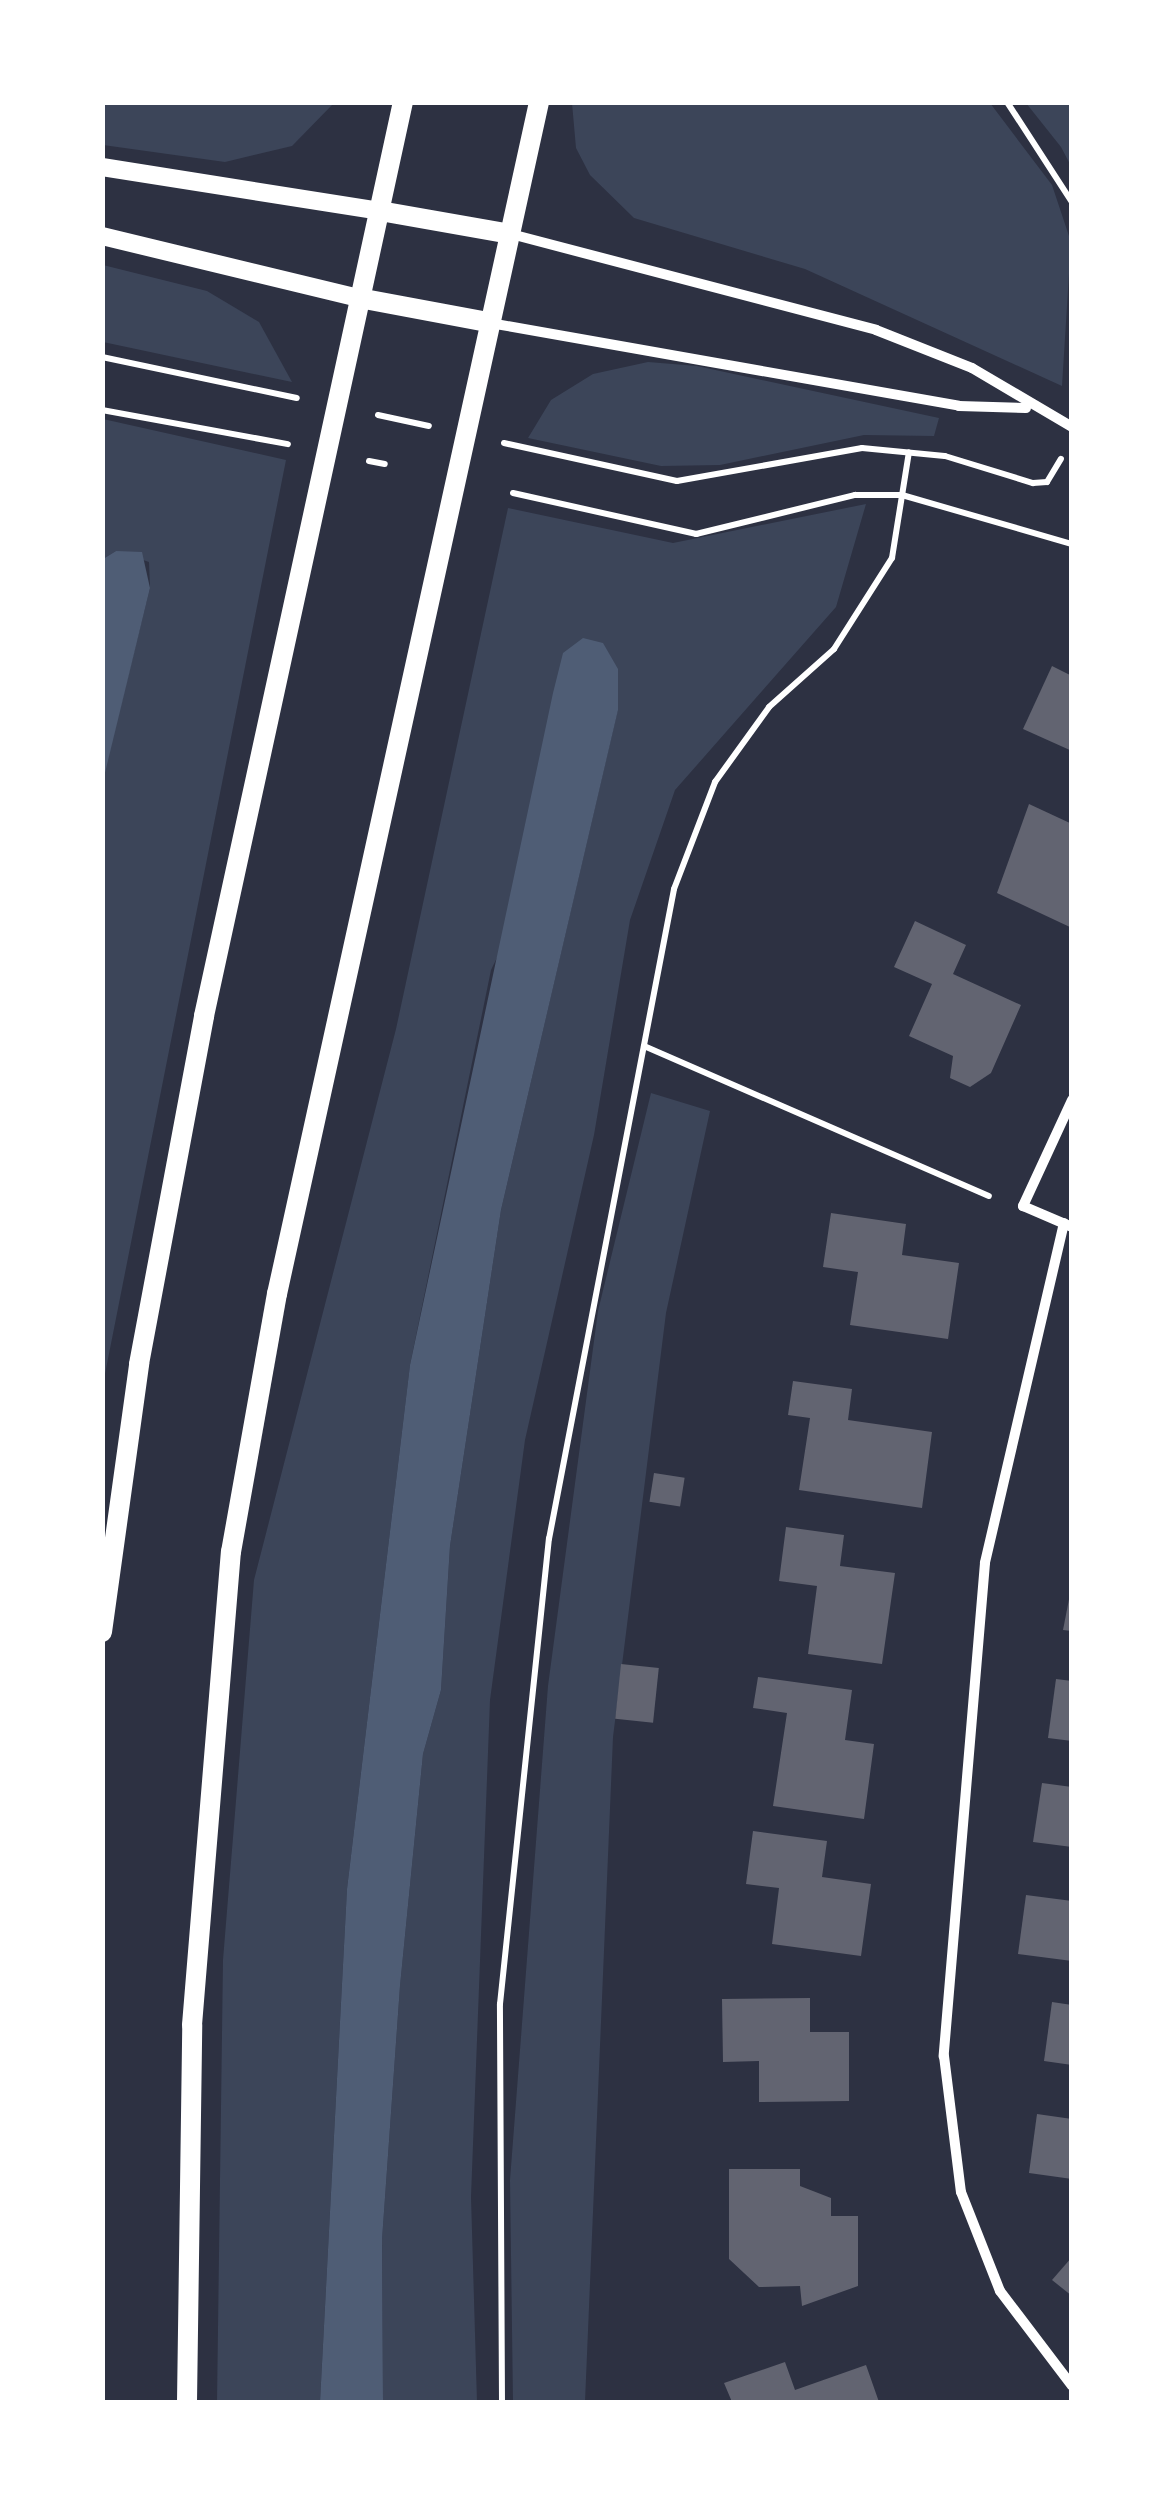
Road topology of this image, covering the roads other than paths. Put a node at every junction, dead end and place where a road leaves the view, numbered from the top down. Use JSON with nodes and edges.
{"nodes":[{"id":1,"x":403,"y":102,"type":"edge"},
{"id":2,"x":539,"y":102,"type":"edge"},
{"id":3,"x":102,"y":167,"type":"edge"},
{"id":4,"x":380,"y":211,"type":"junction"},
{"id":5,"x":510,"y":234,"type":"junction"},
{"id":6,"x":102,"y":236,"type":"edge"},
{"id":7,"x":359,"y":298,"type":"junction"},
{"id":8,"x":487,"y":322,"type":"junction"},
{"id":9,"x":1027,"y":408,"type":"junction"},
{"id":10,"x":1071,"y":427,"type":"edge"},
{"id":11,"x":1072,"y":1100,"type":"edge"},
{"id":12,"x":1068,"y":1225,"type":"edge"},
{"id":13,"x":102,"y":1632,"type":"edge"},
{"id":14,"x":1072,"y":2386,"type":"edge"},
{"id":15,"x":188,"y":2402,"type":"edge"}],
"edges":[{"from":1,"to":4,"type":"main road"},
{"from":2,"to":5,"type":"main road"},
{"from":3,"to":4,"type":"street"},
{"from":4,"to":5,"type":"main road"},
{"from":4,"to":7,"type":"main road"},
{"from":5,"to":8,"type":"main road"},
{"from":5,"to":9,"type":"street"},
{"from":6,"to":7,"type":"street"},
{"from":7,"to":8,"type":"main road"},
{"from":7,"to":13,"type":"main road"},
{"from":8,"to":9,"type":"street"},
{"from":8,"to":15,"type":"main road"},
{"from":9,"to":10,"type":"street"},
{"from":11,"to":12,"type":"street"},
{"from":12,"to":14,"type":"street"}]}
